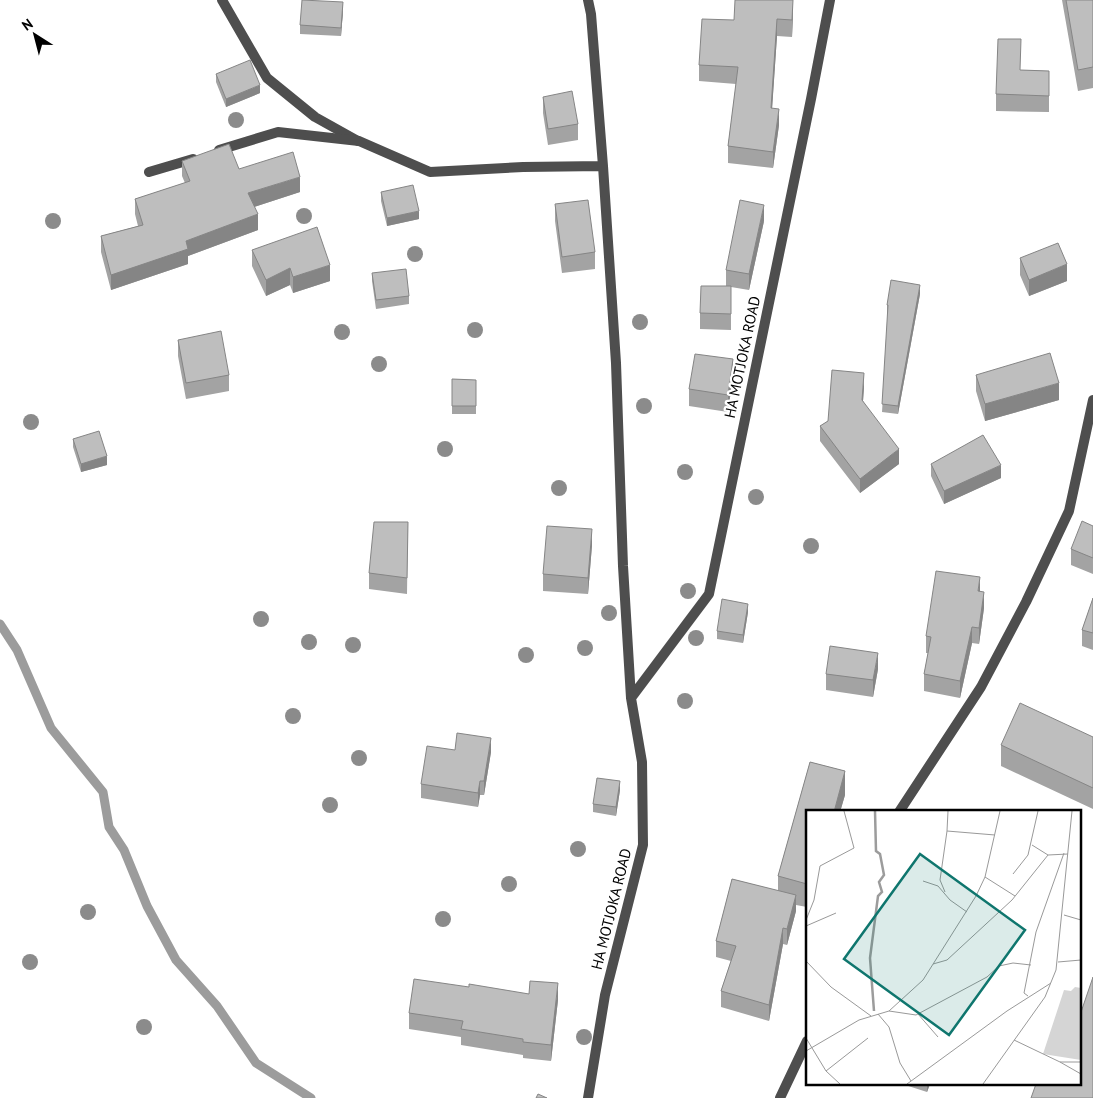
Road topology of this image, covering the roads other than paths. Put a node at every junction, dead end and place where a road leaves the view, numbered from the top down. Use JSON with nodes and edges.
{"nodes":[{"id":1,"x":222,"y":0,"type":"edge"},
{"id":2,"x":588,"y":0,"type":"edge"},
{"id":3,"x":830,"y":0,"type":"edge"},
{"id":4,"x":359,"y":142,"type":"junction"},
{"id":5,"x":603,"y":166,"type":"junction"},
{"id":6,"x":149,"y":172,"type":"dead end"},
{"id":7,"x":1093,"y":400,"type":"edge"},
{"id":8,"x":631,"y":698,"type":"junction"},
{"id":9,"x":900,"y":810,"type":"edge"},
{"id":10,"x":806,"y":1043,"type":"edge"},
{"id":11,"x":588,"y":1098,"type":"edge"},
{"id":12,"x":780,"y":1098,"type":"edge"}],
"edges":[{"from":1,"to":4,"type":"street"},
{"from":2,"to":5,"type":"street","name":"HA MOTJOKA ROAD"},
{"from":3,"to":8,"type":"street","name":"HA MOTJOKA ROAD"},
{"from":4,"to":5,"type":"street"},
{"from":4,"to":6,"type":"street"},
{"from":5,"to":8,"type":"street","name":"HA MOTJOKA ROAD"},
{"from":7,"to":9,"type":"street"},
{"from":8,"to":11,"type":"street","name":"HA MOTJOKA ROAD"},
{"from":10,"to":12,"type":"street"}]}
